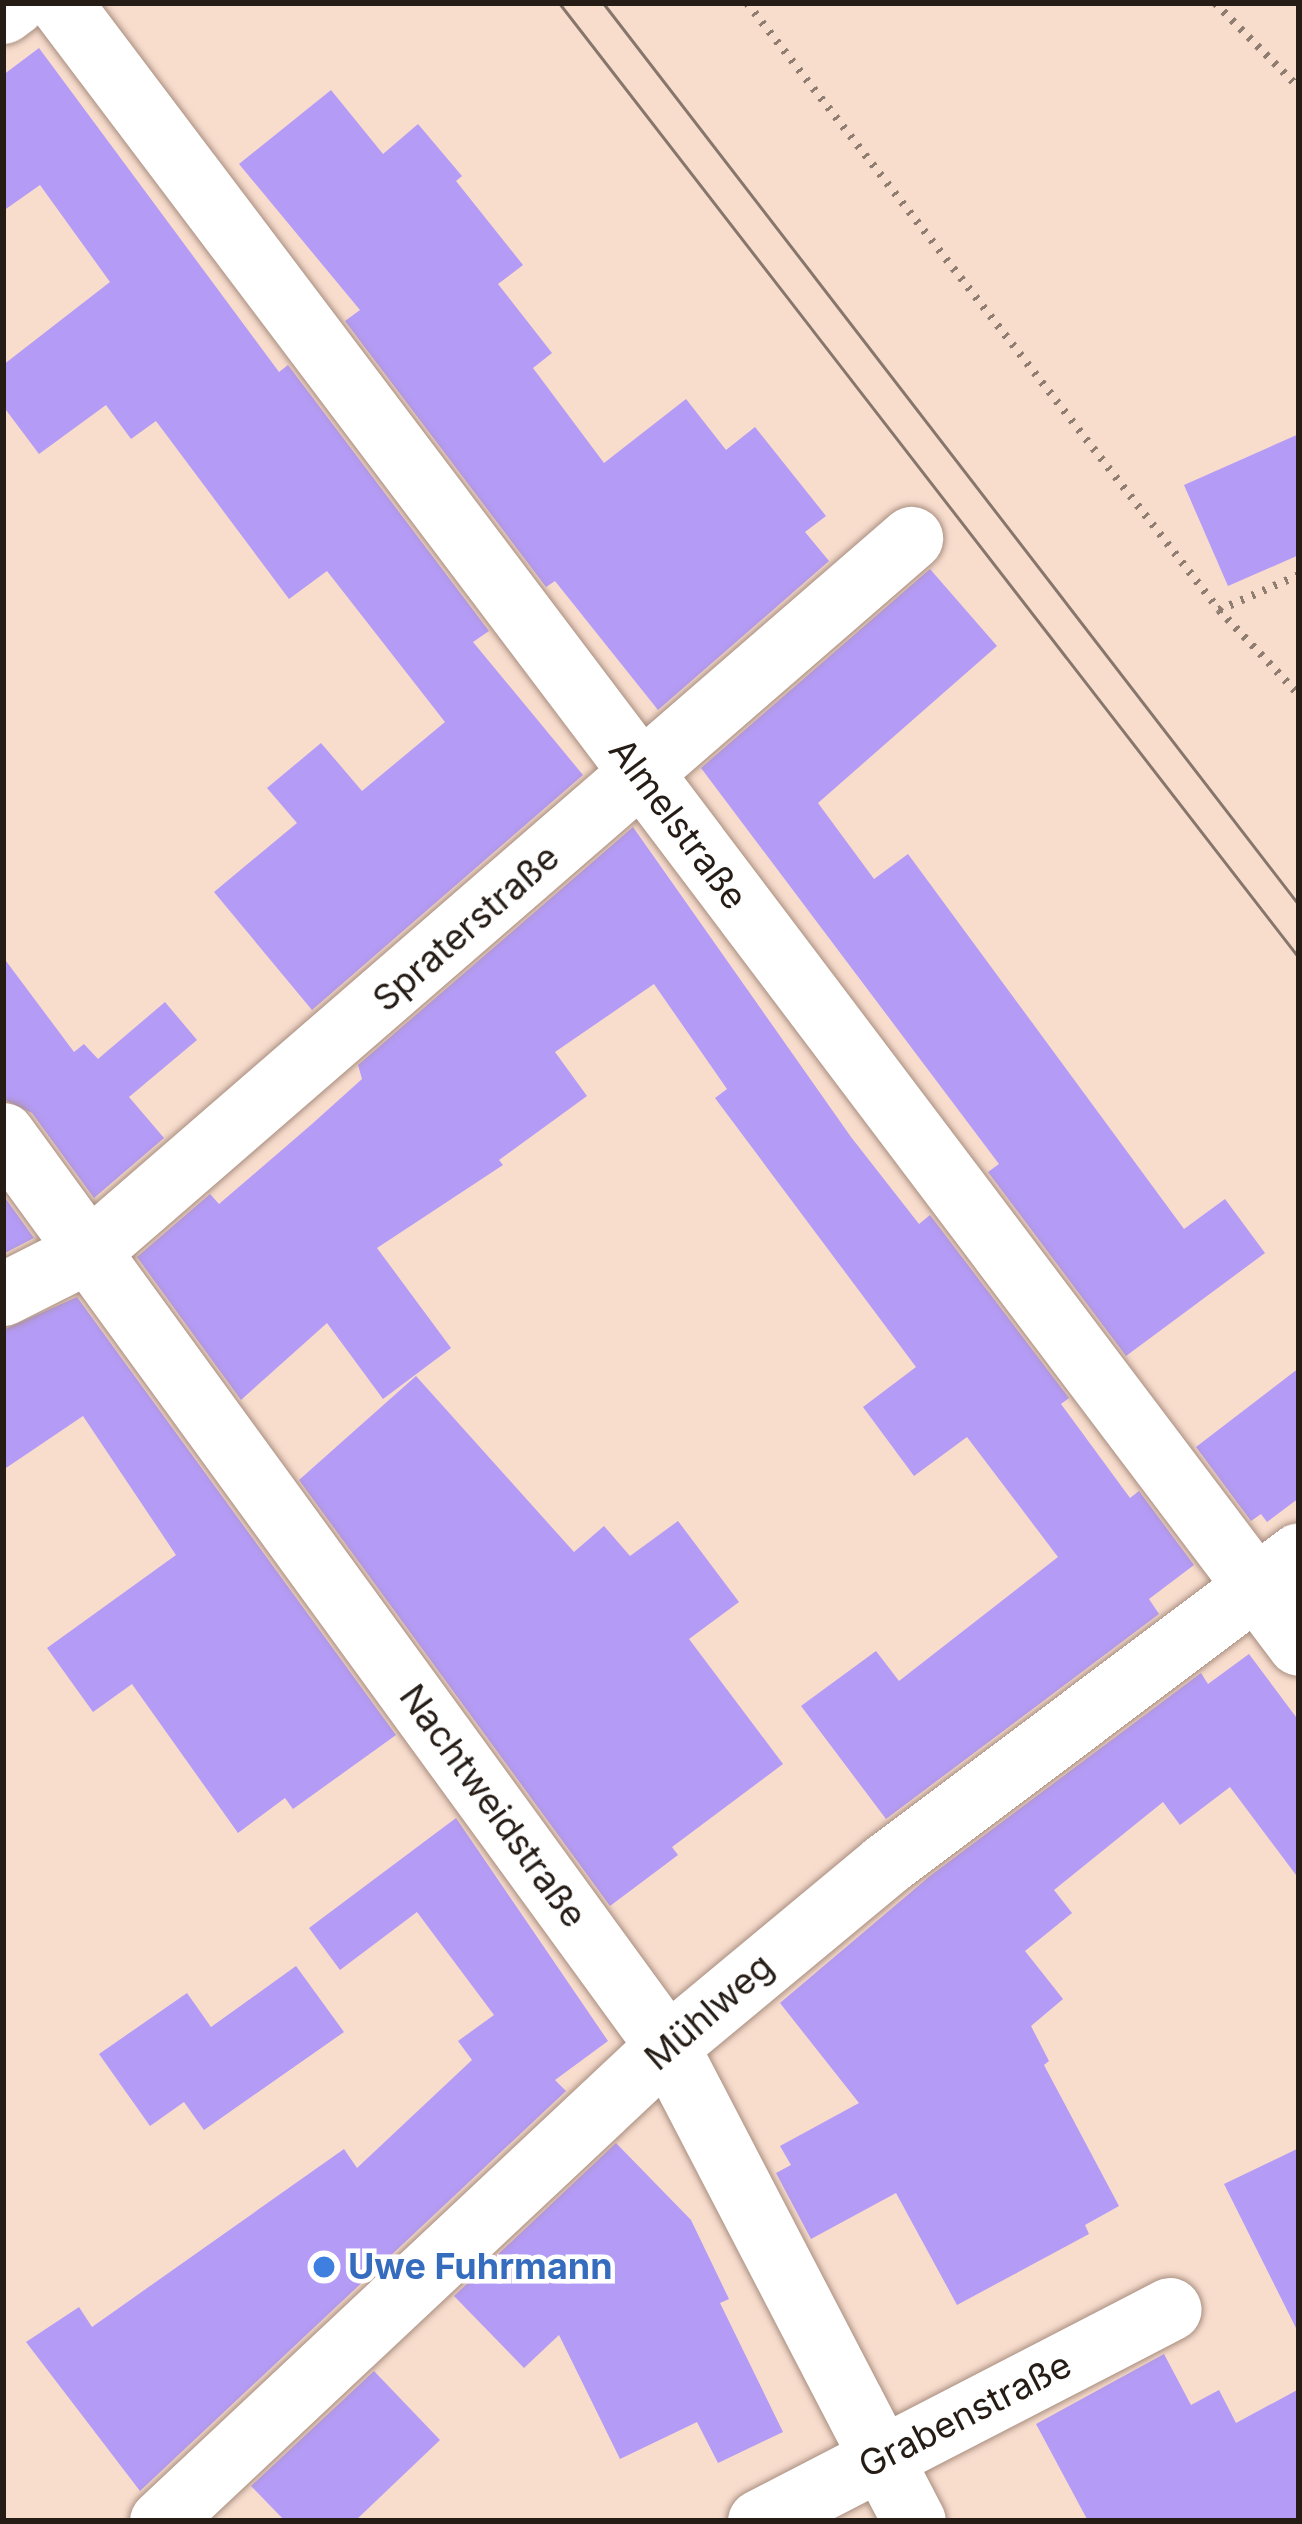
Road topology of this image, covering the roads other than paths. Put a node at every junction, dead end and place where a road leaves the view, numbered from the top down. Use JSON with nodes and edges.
{"nodes":[{"id":1,"x":15,"y":3,"type":"edge"},
{"id":2,"x":60,"y":3,"type":"edge"},
{"id":3,"x":3,"y":12,"type":"edge"},
{"id":4,"x":911,"y":538,"type":"dead end"},
{"id":5,"x":642,"y":776,"type":"junction"},
{"id":6,"x":3,"y":1134,"type":"edge"},
{"id":7,"x":91,"y":1250,"type":"junction"},
{"id":8,"x":3,"y":1294,"type":"edge"},
{"id":9,"x":1277,"y":1567,"type":"edge"},
{"id":10,"x":1299,"y":1644,"type":"edge"},
{"id":11,"x":668,"y":2045,"type":"junction"},
{"id":12,"x":1170,"y":2308,"type":"dead end"},
{"id":13,"x":881,"y":2458,"type":"junction"},
{"id":14,"x":161,"y":2521,"type":"edge"},
{"id":15,"x":759,"y":2521,"type":"edge"},
{"id":16,"x":914,"y":2521,"type":"edge"}],
"edges":[{"from":1,"to":3,"type":"street"},
{"from":2,"to":5,"type":"street","name":"Almelstraße"},
{"from":4,"to":5,"type":"street","name":"Spraterstraße"},
{"from":5,"to":7,"type":"street","name":"Spraterstraße"},
{"from":5,"to":9,"type":"street","name":"Almelstraße"},
{"from":6,"to":7,"type":"street","name":"Nachtweidstraße"},
{"from":7,"to":8,"type":"street","name":"Spraterstraße"},
{"from":7,"to":11,"type":"street","name":"Nachtweidstraße"},
{"from":9,"to":10,"type":"street","name":"Almelstraße"},
{"from":9,"to":11,"type":"street","name":"Mühlweg"},
{"from":11,"to":13,"type":"street","name":"Nachtweidstraße"},
{"from":11,"to":14,"type":"street","name":"Mühlweg"},
{"from":12,"to":13,"type":"street","name":"Grabenstraße"},
{"from":13,"to":15,"type":"street","name":"Grabenstraße"},
{"from":13,"to":16,"type":"street","name":"Nachtweidstraße"}]}
